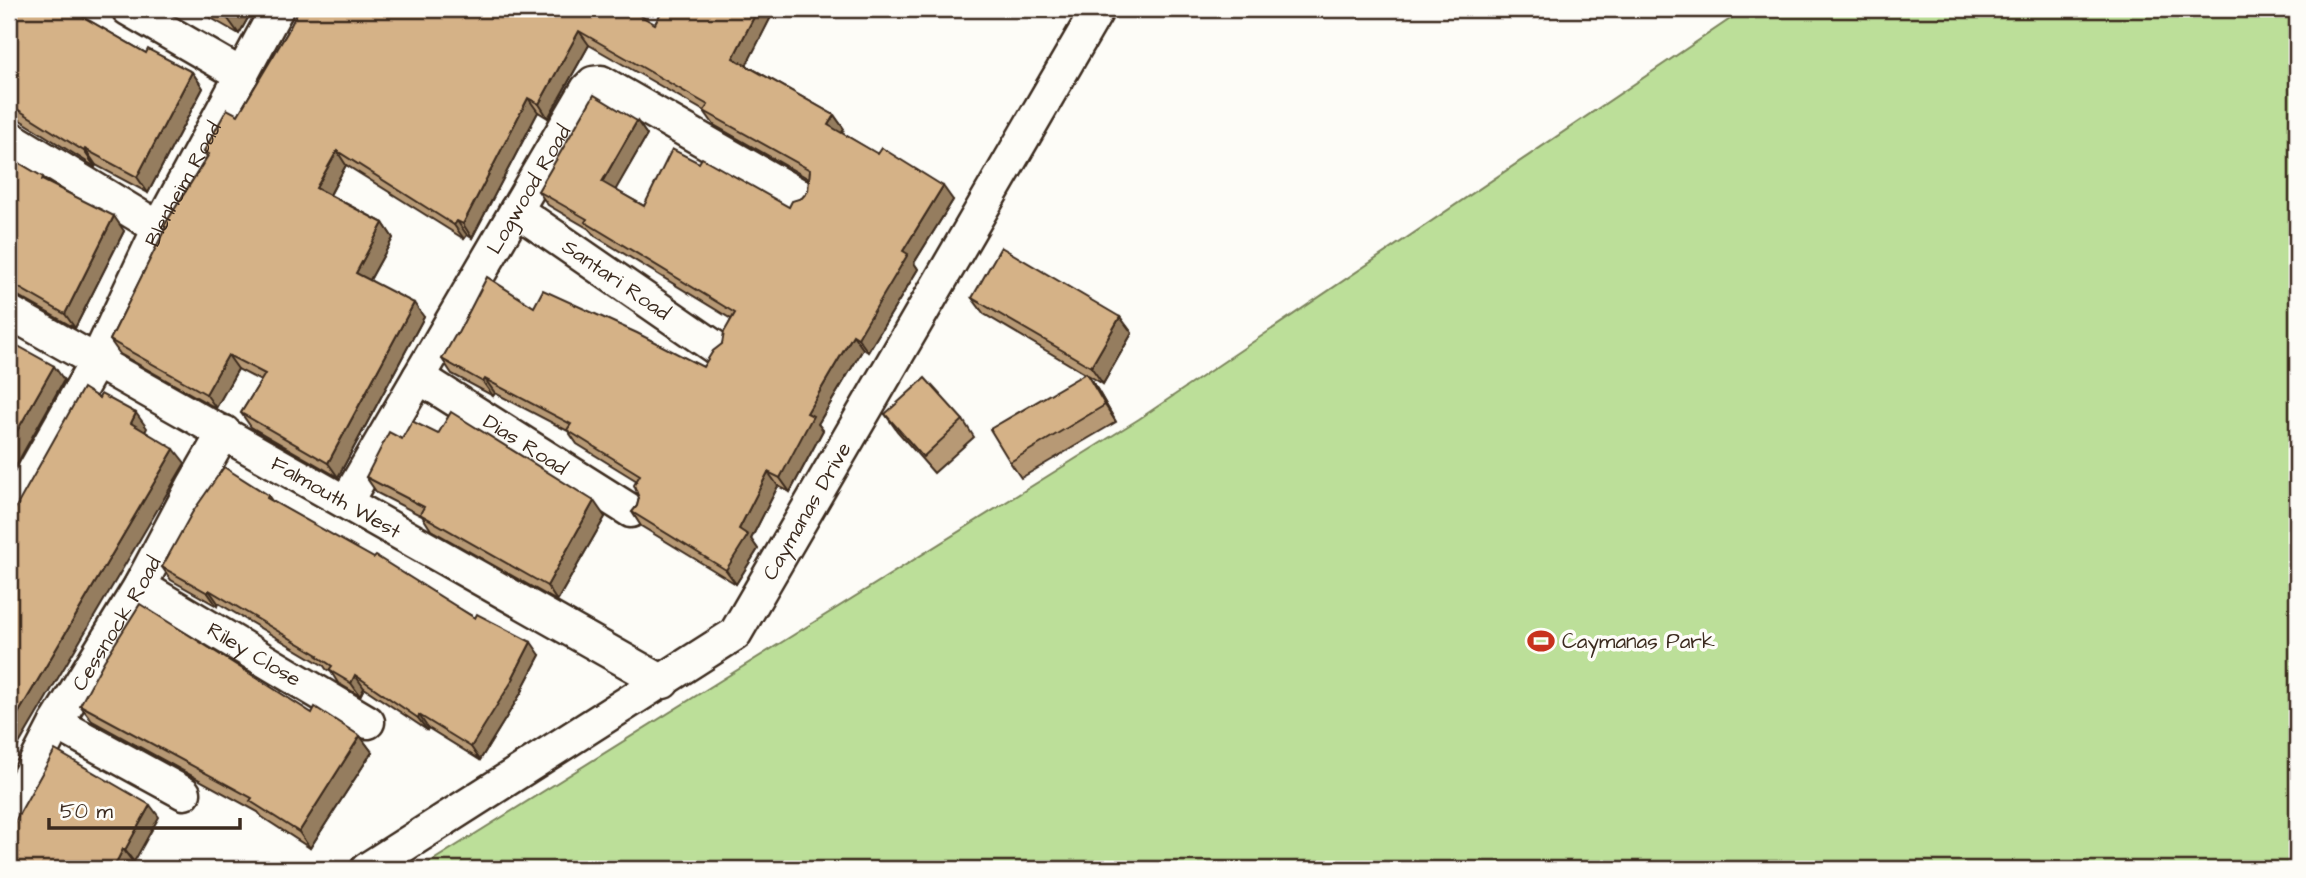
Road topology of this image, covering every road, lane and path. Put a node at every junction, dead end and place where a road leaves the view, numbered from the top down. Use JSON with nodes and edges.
{"nodes":[{"id":1,"x":128,"y":9,"type":"edge"},
{"id":2,"x":277,"y":9,"type":"edge"},
{"id":3,"x":1098,"y":9,"type":"edge"},
{"id":4,"x":242,"y":75,"type":"junction"},
{"id":5,"x":9,"y":136,"type":"edge"},
{"id":6,"x":802,"y":197,"type":"edge"},
{"id":7,"x":516,"y":210,"type":"junction"},
{"id":8,"x":159,"y":228,"type":"junction"},
{"id":9,"x":9,"y":312,"type":"edge"},
{"id":10,"x":716,"y":348,"type":"edge"},
{"id":11,"x":96,"y":362,"type":"junction"},
{"id":12,"x":419,"y":377,"type":"junction"},
{"id":13,"x":224,"y":432,"type":"junction"},
{"id":14,"x":346,"y":502,"type":"junction"},
{"id":15,"x":631,"y":511,"type":"edge"},
{"id":16,"x":9,"y":515,"type":"edge"},
{"id":17,"x":140,"y":586,"type":"junction"},
{"id":18,"x":663,"y":682,"type":"junction"},
{"id":19,"x":368,"y":722,"type":"dead end"},
{"id":20,"x":56,"y":723,"type":"junction"},
{"id":21,"x":184,"y":793,"type":"dead end"},
{"id":22,"x":9,"y":814,"type":"edge"},
{"id":23,"x":367,"y":869,"type":"edge"}],
"edges":[{"from":1,"to":4,"type":"street"},
{"from":2,"to":4,"type":"street","name":"Blenheim Road"},
{"from":3,"to":18,"type":"street","name":"Caymanas Drive"},
{"from":4,"to":8,"type":"street","name":"Blenheim Road"},
{"from":5,"to":8,"type":"street"},
{"from":6,"to":7,"type":"street","name":"Logwood Road"},
{"from":7,"to":10,"type":"street","name":"Santari Road"},
{"from":7,"to":12,"type":"street","name":"Logwood Road"},
{"from":8,"to":11,"type":"street","name":"Blenheim Road"},
{"from":9,"to":11,"type":"street","name":"Falmouth West"},
{"from":11,"to":13,"type":"street","name":"Falmouth West"},
{"from":11,"to":16,"type":"street","name":"Blenheim Road"},
{"from":12,"to":14,"type":"street","name":"Logwood Road"},
{"from":12,"to":15,"type":"street","name":"Dias Road"},
{"from":13,"to":14,"type":"street","name":"Falmouth West"},
{"from":13,"to":17,"type":"street","name":"Cessnock Road"},
{"from":14,"to":18,"type":"street","name":"Falmouth West"},
{"from":17,"to":19,"type":"street","name":"Riley Close"},
{"from":17,"to":20,"type":"street","name":"Cessnock Road"},
{"from":18,"to":23,"type":"street","name":"Caymanas Drive"},
{"from":20,"to":21,"type":"street"},
{"from":20,"to":22,"type":"street","name":"Cessnock Road"}]}
